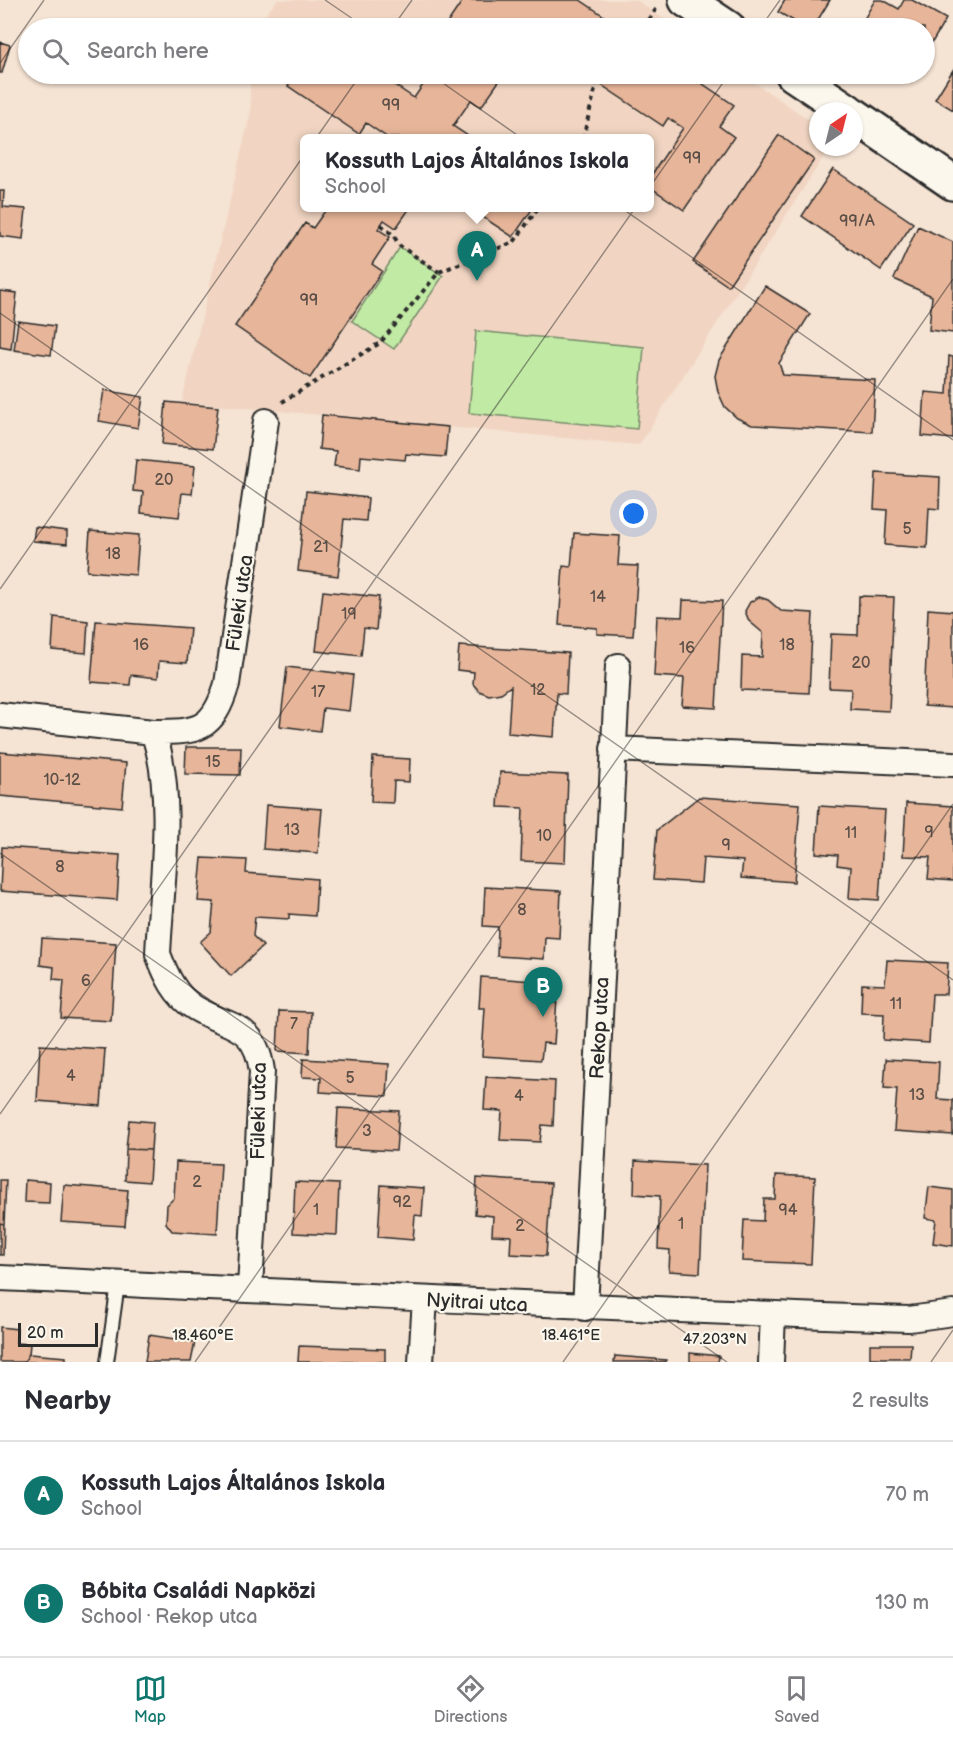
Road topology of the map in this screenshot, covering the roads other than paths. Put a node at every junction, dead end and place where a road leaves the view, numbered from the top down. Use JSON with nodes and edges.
{"nodes":[{"id":1,"x":672,"y":3,"type":"edge"},
{"id":2,"x":706,"y":18,"type":"edge"},
{"id":3,"x":808,"y":84,"type":"edge"},
{"id":4,"x":835,"y":102,"type":"edge"},
{"id":5,"x":863,"y":121,"type":"edge"},
{"id":6,"x":953,"y":183,"type":"edge"},
{"id":7,"x":266,"y":421,"type":"road end"},
{"id":8,"x":618,"y":666,"type":"dead end"},
{"id":9,"x":0,"y":715,"type":"edge"},
{"id":10,"x":153,"y":732,"type":"junction"},
{"id":11,"x":613,"y":748,"type":"junction"},
{"id":12,"x":953,"y":764,"type":"edge"},
{"id":13,"x":0,"y":1278,"type":"edge"},
{"id":14,"x":118,"y":1284,"type":"junction"},
{"id":15,"x":250,"y":1288,"type":"junction"},
{"id":16,"x":425,"y":1299,"type":"junction"},
{"id":17,"x":585,"y":1308,"type":"junction"},
{"id":18,"x":953,"y":1313,"type":"edge"},
{"id":19,"x":773,"y":1314,"type":"junction"},
{"id":20,"x":107,"y":1362,"type":"edge"},
{"id":21,"x":421,"y":1362,"type":"edge"},
{"id":22,"x":771,"y":1362,"type":"edge"}],
"edges":[{"from":1,"to":2,"type":"street"},
{"from":3,"to":4,"type":"street"},
{"from":5,"to":6,"type":"street"},
{"from":7,"to":10,"type":"street","name":"Füleki utca"},
{"from":8,"to":11,"type":"street","name":"Rekop utca"},
{"from":9,"to":10,"type":"street","name":"Füleki utca"},
{"from":10,"to":15,"type":"street","name":"Füleki utca"},
{"from":11,"to":12,"type":"street"},
{"from":11,"to":17,"type":"street","name":"Rekop utca"},
{"from":13,"to":14,"type":"street","name":"Nyitrai utca"},
{"from":14,"to":15,"type":"street","name":"Nyitrai utca"},
{"from":14,"to":20,"type":"lane"},
{"from":15,"to":16,"type":"street","name":"Nyitrai utca"},
{"from":16,"to":17,"type":"street","name":"Nyitrai utca"},
{"from":16,"to":21,"type":"street"},
{"from":17,"to":19,"type":"street","name":"Nyitrai utca"},
{"from":18,"to":19,"type":"street","name":"Nyitrai utca"},
{"from":19,"to":22,"type":"street"}]}
